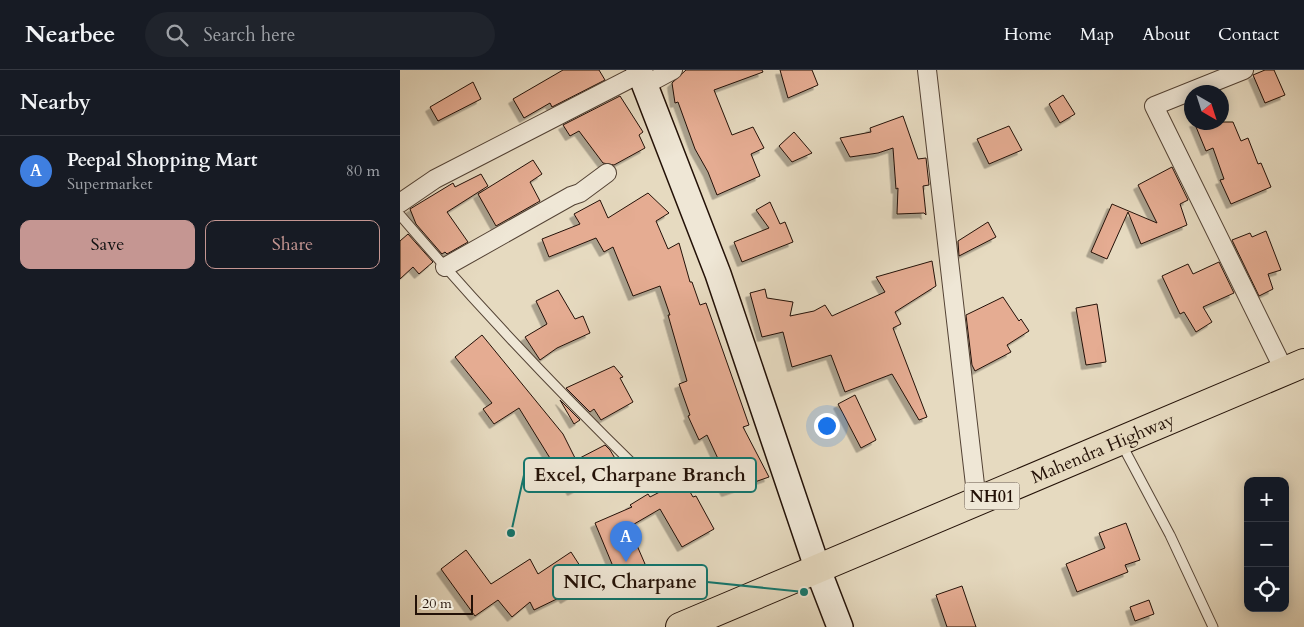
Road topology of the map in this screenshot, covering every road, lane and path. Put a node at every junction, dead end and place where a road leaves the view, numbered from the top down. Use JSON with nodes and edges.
{"nodes":[{"id":1,"x":673,"y":70,"type":"edge"},
{"id":2,"x":927,"y":70,"type":"edge"},
{"id":3,"x":1244,"y":70,"type":"edge"},
{"id":4,"x":642,"y":76,"type":"edge"},
{"id":5,"x":607,"y":174,"type":"dead end"},
{"id":6,"x":400,"y":203,"type":"edge"},
{"id":7,"x":400,"y":215,"type":"edge"},
{"id":8,"x":445,"y":267,"type":"junction"},
{"id":9,"x":1294,"y":367,"type":"edge"},
{"id":10,"x":1121,"y":442,"type":"junction"},
{"id":11,"x":640,"y":471,"type":"dead end"},
{"id":12,"x":977,"y":502,"type":"junction"},
{"id":13,"x":818,"y":570,"type":"junction"},
{"id":14,"x":680,"y":627,"type":"edge"},
{"id":15,"x":840,"y":627,"type":"edge"},
{"id":16,"x":1213,"y":627,"type":"edge"}],
"edges":[{"from":1,"to":4,"type":"street"},
{"from":2,"to":12,"type":"street"},
{"from":3,"to":9,"type":"street"},
{"from":4,"to":6,"type":"street"},
{"from":4,"to":13,"type":"street"},
{"from":5,"to":8,"type":"street"},
{"from":7,"to":8,"type":"lane"},
{"from":8,"to":11,"type":"lane"},
{"from":9,"to":10,"type":"highway","name":"Mahendra Highway","number":"NH01"},
{"from":10,"to":12,"type":"highway","name":"Mahendra Highway","number":"NH01"},
{"from":10,"to":16,"type":"lane"},
{"from":12,"to":13,"type":"highway","name":"Mahendra Highway","number":"NH01"},
{"from":13,"to":14,"type":"highway","name":"Mahendra Highway","number":"NH01"},
{"from":13,"to":15,"type":"street"}]}
